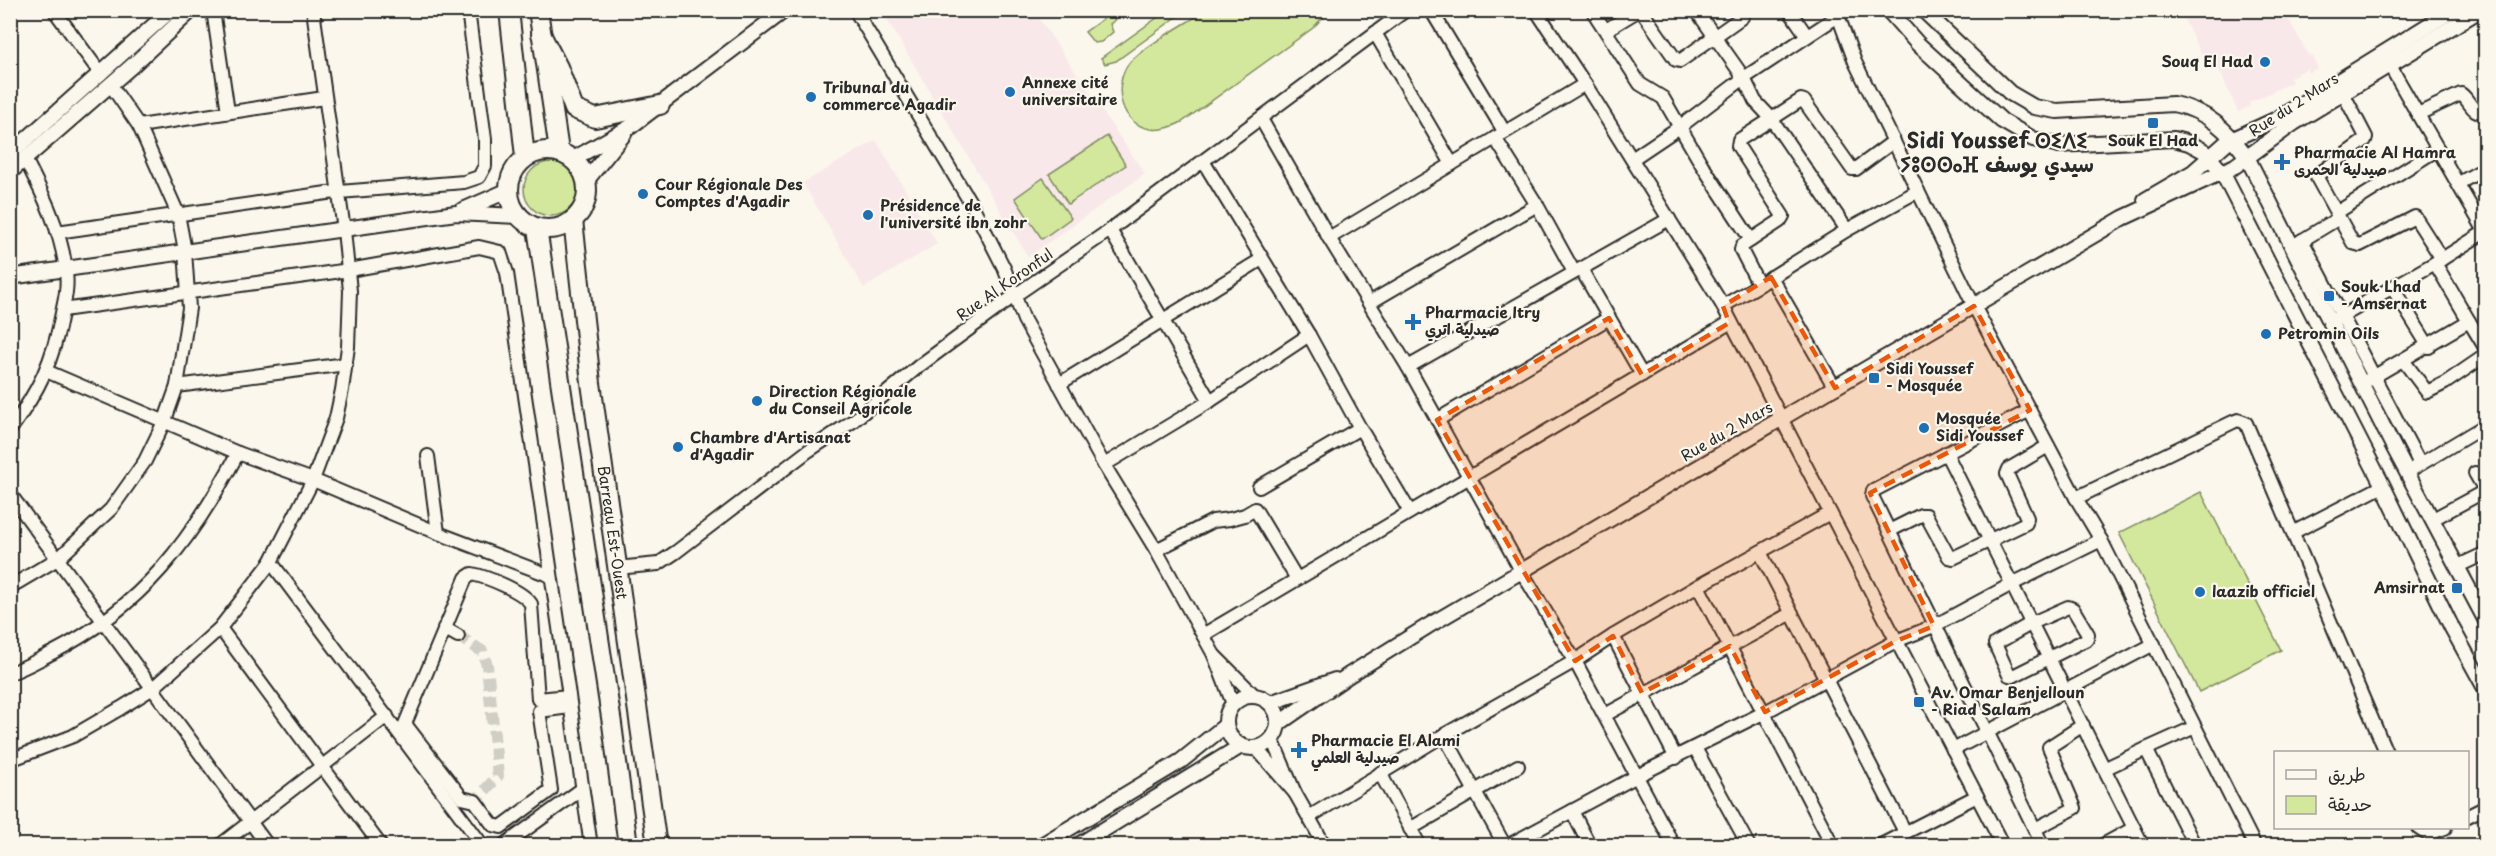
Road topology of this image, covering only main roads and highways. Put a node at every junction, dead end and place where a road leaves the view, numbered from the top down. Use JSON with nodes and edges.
{"nodes":[{"id":1,"x":509,"y":10,"type":"edge"},
{"id":2,"x":538,"y":10,"type":"edge"},
{"id":3,"x":541,"y":34,"type":"junction"},
{"id":4,"x":660,"y":105,"type":"road end"},
{"id":5,"x":566,"y":155,"type":"junction"},
{"id":6,"x":525,"y":157,"type":"junction"},
{"id":7,"x":573,"y":220,"type":"junction"},
{"id":8,"x":537,"y":228,"type":"junction"},
{"id":9,"x":628,"y":846,"type":"edge"},
{"id":10,"x":657,"y":846,"type":"edge"}],
"edges":[{"from":1,"to":6,"type":"main road"},
{"from":2,"to":3,"type":"main road"},
{"from":3,"to":4,"type":"main road"},
{"from":3,"to":5,"type":"main road"},
{"from":5,"to":6,"type":"main road"},
{"from":5,"to":7,"type":"main road"},
{"from":6,"to":8,"type":"main road"},
{"from":7,"to":8,"type":"main road"},
{"from":7,"to":10,"type":"main road","name":"Barreau Est-Ouest"},
{"from":8,"to":9,"type":"main road","name":"Barreau Est-Ouest"}]}
